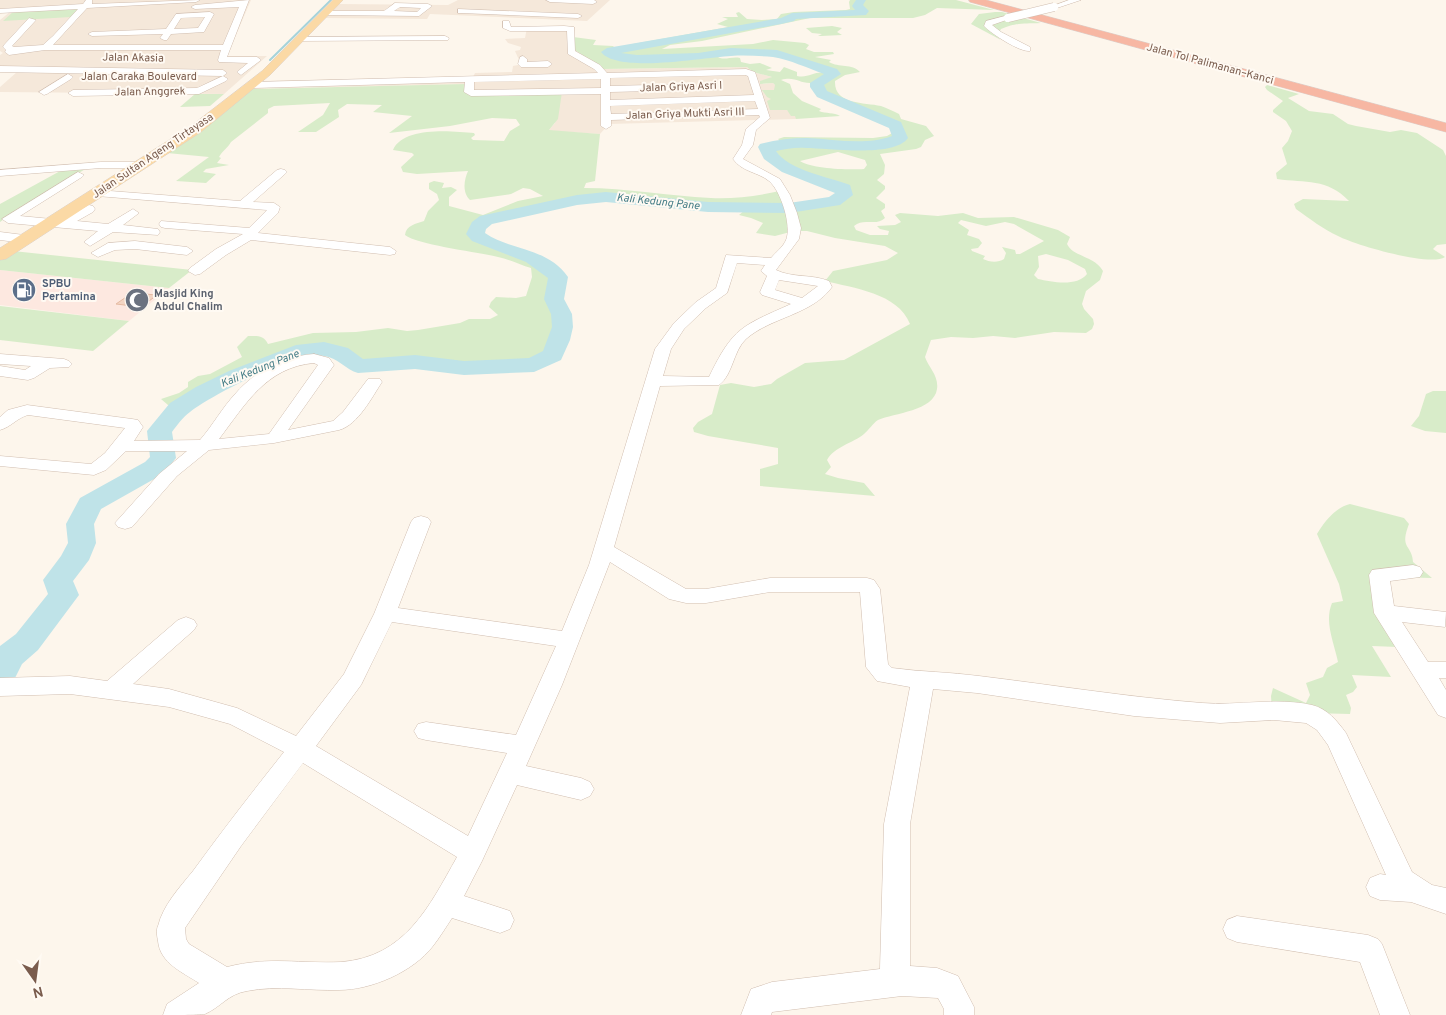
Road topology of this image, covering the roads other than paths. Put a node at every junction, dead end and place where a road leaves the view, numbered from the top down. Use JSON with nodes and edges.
{"nodes":[{"id":1,"x":35,"y":0,"type":"edge"},
{"id":2,"x":63,"y":0,"type":"edge"},
{"id":3,"x":187,"y":0,"type":"edge"},
{"id":4,"x":196,"y":0,"type":"edge"},
{"id":5,"x":338,"y":0,"type":"edge"},
{"id":6,"x":476,"y":0,"type":"edge"},
{"id":7,"x":550,"y":0,"type":"edge"},
{"id":8,"x":974,"y":0,"type":"edge"},
{"id":9,"x":999,"y":0,"type":"edge"},
{"id":10,"x":1077,"y":0,"type":"edge"},
{"id":11,"x":593,"y":1,"type":"edge"},
{"id":12,"x":118,"y":2,"type":"edge"},
{"id":13,"x":245,"y":2,"type":"edge"},
{"id":14,"x":504,"y":2,"type":"dead end"},
{"id":15,"x":89,"y":3,"type":"edge"},
{"id":16,"x":150,"y":4,"type":"edge"},
{"id":17,"x":364,"y":4,"type":"dead end"},
{"id":18,"x":0,"y":7,"type":"edge"},
{"id":19,"x":24,"y":8,"type":"junction"},
{"id":20,"x":54,"y":8,"type":"junction"},
{"id":21,"x":586,"y":9,"type":"junction"},
{"id":22,"x":0,"y":11,"type":"edge"},
{"id":23,"x":489,"y":12,"type":"junction"},
{"id":24,"x":326,"y":13,"type":"junction"},
{"id":25,"x":388,"y":14,"type":"dead end"},
{"id":26,"x":517,"y":14,"type":"junction"},
{"id":27,"x":352,"y":15,"type":"junction"},
{"id":28,"x":72,"y":17,"type":"junction"},
{"id":29,"x":577,"y":18,"type":"joint"},
{"id":30,"x":36,"y":20,"type":"joint"},
{"id":31,"x":16,"y":21,"type":"dead end"},
{"id":32,"x":506,"y":23,"type":"dead end"},
{"id":33,"x":97,"y":27,"type":"dead end"},
{"id":34,"x":169,"y":30,"type":"junction"},
{"id":35,"x":132,"y":31,"type":"junction"},
{"id":36,"x":56,"y":38,"type":"junction"},
{"id":37,"x":79,"y":38,"type":"dead end"},
{"id":38,"x":164,"y":38,"type":"junction"},
{"id":39,"x":445,"y":38,"type":"dead end"},
{"id":40,"x":231,"y":39,"type":"junction"},
{"id":41,"x":300,"y":39,"type":"junction"},
{"id":42,"x":45,"y":47,"type":"junction"},
{"id":43,"x":114,"y":47,"type":"junction"},
{"id":44,"x":227,"y":48,"type":"junction"},
{"id":45,"x":1027,"y":49,"type":"dead end"},
{"id":46,"x":12,"y":50,"type":"junction"},
{"id":47,"x":527,"y":55,"type":"dead end"},
{"id":48,"x":0,"y":57,"type":"edge"},
{"id":49,"x":212,"y":59,"type":"dead end"},
{"id":50,"x":41,"y":60,"type":"dead end"},
{"id":51,"x":222,"y":60,"type":"junction"},
{"id":52,"x":588,"y":63,"type":"junction"},
{"id":53,"x":0,"y":69,"type":"edge"},
{"id":54,"x":28,"y":69,"type":"junction"},
{"id":55,"x":65,"y":75,"type":"junction"},
{"id":56,"x":250,"y":76,"type":"junction"},
{"id":57,"x":605,"y":76,"type":"junction"},
{"id":58,"x":138,"y":77,"type":"junction"},
{"id":59,"x":221,"y":77,"type":"junction"},
{"id":60,"x":470,"y":79,"type":"junction"},
{"id":61,"x":702,"y":86,"type":"dead end"},
{"id":62,"x":606,"y":90,"type":"junction"},
{"id":63,"x":31,"y":92,"type":"dead end"},
{"id":64,"x":44,"y":92,"type":"dead end"},
{"id":65,"x":115,"y":92,"type":"junction"},
{"id":66,"x":73,"y":93,"type":"dead end"},
{"id":67,"x":760,"y":98,"type":"junction"},
{"id":68,"x":606,"y":103,"type":"junction"},
{"id":69,"x":763,"y":112,"type":"junction"},
{"id":70,"x":1446,"y":119,"type":"edge"},
{"id":71,"x":1446,"y":128,"type":"edge"},
{"id":72,"x":134,"y":165,"type":"junction"},
{"id":73,"x":281,"y":172,"type":"dead end"},
{"id":74,"x":0,"y":173,"type":"edge"},
{"id":75,"x":78,"y":176,"type":"dead end"},
{"id":76,"x":98,"y":193,"type":"junction"},
{"id":77,"x":242,"y":204,"type":"junction"},
{"id":78,"x":788,"y":206,"type":"joint"},
{"id":79,"x":89,"y":209,"type":"dead end"},
{"id":80,"x":133,"y":214,"type":"dead end"},
{"id":81,"x":178,"y":216,"type":"dead end"},
{"id":82,"x":66,"y":223,"type":"junction"},
{"id":83,"x":48,"y":224,"type":"junction"},
{"id":84,"x":166,"y":224,"type":"junction"},
{"id":85,"x":113,"y":227,"type":"junction"},
{"id":86,"x":154,"y":232,"type":"junction"},
{"id":87,"x":248,"y":233,"type":"junction"},
{"id":88,"x":0,"y":236,"type":"edge"},
{"id":89,"x":20,"y":238,"type":"junction"},
{"id":90,"x":90,"y":242,"type":"dead end"},
{"id":91,"x":135,"y":245,"type":"junction"},
{"id":92,"x":187,"y":251,"type":"dead end"},
{"id":93,"x":390,"y":251,"type":"dead end"},
{"id":94,"x":98,"y":253,"type":"dead end"},
{"id":95,"x":0,"y":255,"type":"edge"},
{"id":96,"x":774,"y":269,"type":"junction"},
{"id":97,"x":195,"y":271,"type":"dead end"},
{"id":98,"x":803,"y":303,"type":"junction"},
{"id":99,"x":0,"y":359,"type":"edge"},
{"id":100,"x":46,"y":363,"type":"junction"},
{"id":101,"x":64,"y":364,"type":"dead end"},
{"id":102,"x":0,"y":371,"type":"edge"},
{"id":103,"x":653,"y":381,"type":"junction"},
{"id":104,"x":374,"y":382,"type":"dead end"},
{"id":105,"x":0,"y":425,"type":"edge"},
{"id":106,"x":274,"y":438,"type":"junction"},
{"id":107,"x":206,"y":443,"type":"junction"},
{"id":108,"x":126,"y":446,"type":"junction"},
{"id":109,"x":180,"y":446,"type":"joint"},
{"id":110,"x":0,"y":461,"type":"edge"},
{"id":111,"x":422,"y":522,"type":"dead end"},
{"id":112,"x":125,"y":524,"type":"dead end"},
{"id":113,"x":603,"y":549,"type":"junction"},
{"id":114,"x":1413,"y":572,"type":"dead end"},
{"id":115,"x":1385,"y":613,"type":"junction"},
{"id":116,"x":385,"y":614,"type":"junction"},
{"id":117,"x":1445,"y":619,"type":"edge"},
{"id":118,"x":186,"y":625,"type":"dead end"},
{"id":119,"x":569,"y":640,"type":"junction"},
{"id":120,"x":1421,"y":670,"type":"junction"},
{"id":121,"x":1446,"y":670,"type":"edge"},
{"id":122,"x":923,"y":678,"type":"junction"},
{"id":123,"x":26,"y":686,"type":"joint"},
{"id":124,"x":0,"y":687,"type":"edge"},
{"id":125,"x":111,"y":690,"type":"junction"},
{"id":126,"x":1446,"y":709,"type":"edge"},
{"id":127,"x":426,"y":731,"type":"dead end"},
{"id":128,"x":523,"y":746,"type":"junction"},
{"id":129,"x":300,"y":749,"type":"junction"},
{"id":130,"x":511,"y":773,"type":"junction"},
{"id":131,"x":581,"y":789,"type":"dead end"},
{"id":132,"x":473,"y":853,"type":"junction"},
{"id":133,"x":1380,"y":888,"type":"dead end"},
{"id":134,"x":446,"y":902,"type":"junction"},
{"id":135,"x":1437,"y":902,"type":"edge"},
{"id":136,"x":500,"y":920,"type":"dead end"},
{"id":137,"x":1237,"y":929,"type":"dead end"},
{"id":138,"x":225,"y":982,"type":"junction"},
{"id":139,"x":899,"y":982,"type":"junction"},
{"id":140,"x":178,"y":1015,"type":"edge"},
{"id":141,"x":756,"y":1015,"type":"edge"},
{"id":142,"x":959,"y":1015,"type":"edge"},
{"id":143,"x":1395,"y":1015,"type":"edge"}],
"edges":[{"from":1,"to":19,"type":"street"},
{"from":2,"to":20,"type":"street"},
{"from":3,"to":4,"type":"street"},
{"from":3,"to":16,"type":"street"},
{"from":5,"to":24,"type":"main road","name":"Jalan Sultan Ageng Tirtayasa"},
{"from":6,"to":23,"type":"street"},
{"from":7,"to":11,"type":"street"},
{"from":8,"to":71,"type":"highway","name":"Jalan Tol Palimanan–Kanci"},
{"from":9,"to":70,"type":"highway","name":"Jalan Tol Palimanan–Kanci"},
{"from":10,"to":45,"type":"street","bridge":true},
{"from":11,"to":21,"type":"street"},
{"from":12,"to":15,"type":"street"},
{"from":12,"to":16,"type":"street"},
{"from":13,"to":16,"type":"street"},
{"from":13,"to":40,"type":"street"},
{"from":14,"to":23,"type":"street"},
{"from":15,"to":20,"type":"street"},
{"from":15,"to":28,"type":"street"},
{"from":16,"to":28,"type":"street"},
{"from":17,"to":27,"type":"street"},
{"from":18,"to":19,"type":"street"},
{"from":19,"to":20,"type":"street"},
{"from":19,"to":22,"type":"street"},
{"from":21,"to":26,"type":"street"},
{"from":21,"to":29,"type":"street"},
{"from":23,"to":26,"type":"street"},
{"from":24,"to":27,"type":"street"},
{"from":24,"to":41,"type":"main road","name":"Jalan Sultan Ageng Tirtayasa"},
{"from":25,"to":27,"type":"street"},
{"from":26,"to":29,"type":"street"},
{"from":28,"to":36,"type":"street"},
{"from":30,"to":31,"type":"street"},
{"from":30,"to":46,"type":"street"},
{"from":32,"to":52,"type":"street"},
{"from":33,"to":35,"type":"street"},
{"from":34,"to":34,"type":"street"},
{"from":34,"to":35,"type":"street"},
{"from":34,"to":38,"type":"street"},
{"from":35,"to":38,"type":"street"},
{"from":35,"to":43,"type":"street"},
{"from":36,"to":37,"type":"street"},
{"from":36,"to":42,"type":"street"},
{"from":38,"to":40,"type":"street"},
{"from":39,"to":41,"type":"street"},
{"from":40,"to":44,"type":"street"},
{"from":41,"to":56,"type":"main road","name":"Jalan Sultan Ageng Tirtayasa"},
{"from":42,"to":43,"type":"street"},
{"from":42,"to":46,"type":"street"},
{"from":43,"to":44,"type":"street"},
{"from":43,"to":55,"type":"street"},
{"from":44,"to":51,"type":"street"},
{"from":46,"to":48,"type":"street"},
{"from":47,"to":52,"type":"street"},
{"from":49,"to":51,"type":"street"},
{"from":50,"to":54,"type":"street"},
{"from":51,"to":56,"type":"street"},
{"from":52,"to":57,"type":"street"},
{"from":53,"to":54,"type":"street"},
{"from":54,"to":55,"type":"street"},
{"from":54,"to":55,"type":"street"},
{"from":55,"to":58,"type":"street","name":"Jalan Caraka Boulevard"},
{"from":55,"to":59,"type":"street","name":"Jalan Caraka Boulevard"},
{"from":55,"to":63,"type":"street"},
{"from":55,"to":64,"type":"street"},
{"from":56,"to":59,"type":"street"},
{"from":56,"to":60,"type":"street"},
{"from":56,"to":72,"type":"main road","name":"Jalan Sultan Ageng Tirtayasa"},
{"from":57,"to":60,"type":"street"},
{"from":57,"to":62,"type":"street"},
{"from":57,"to":67,"type":"street"},
{"from":58,"to":59,"type":"street","name":"Jalan Caraka Boulevard"},
{"from":58,"to":65,"type":"street"},
{"from":59,"to":65,"type":"street","name":"Jalan Anggrek"},
{"from":60,"to":62,"type":"street","name":"Jalan Griya Asri I"},
{"from":61,"to":62,"type":"street","name":"Jalan Griya Asri I"},
{"from":62,"to":68,"type":"street"},
{"from":65,"to":66,"type":"street","name":"Jalan Anggrek"},
{"from":67,"to":68,"type":"street"},
{"from":67,"to":69,"type":"street"},
{"from":68,"to":69,"type":"street","name":"Jalan Griya Mukti Asri III"},
{"from":69,"to":78,"type":"street"},
{"from":72,"to":74,"type":"street"},
{"from":72,"to":76,"type":"main road","name":"Jalan Sultan Ageng Tirtayasa"},
{"from":73,"to":77,"type":"street"},
{"from":75,"to":83,"type":"street"},
{"from":76,"to":77,"type":"street"},
{"from":76,"to":83,"type":"main road","name":"Jalan Sultan Ageng Tirtayasa"},
{"from":77,"to":87,"type":"street"},
{"from":78,"to":96,"type":"street"},
{"from":79,"to":82,"type":"street"},
{"from":80,"to":85,"type":"street"},
{"from":81,"to":84,"type":"street"},
{"from":82,"to":83,"type":"street"},
{"from":82,"to":85,"type":"street"},
{"from":83,"to":89,"type":"main road","name":"Jalan Sultan Ageng Tirtayasa"},
{"from":84,"to":86,"type":"street"},
{"from":84,"to":87,"type":"street"},
{"from":85,"to":86,"type":"street"},
{"from":85,"to":90,"type":"street"},
{"from":86,"to":91,"type":"street"},
{"from":87,"to":93,"type":"street"},
{"from":87,"to":97,"type":"street"},
{"from":88,"to":89,"type":"street"},
{"from":89,"to":95,"type":"main road","name":"Jalan Sultan Ageng Tirtayasa"},
{"from":91,"to":92,"type":"street"},
{"from":91,"to":94,"type":"street"},
{"from":96,"to":98,"type":"street"},
{"from":96,"to":98,"type":"street"},
{"from":96,"to":103,"type":"street"},
{"from":98,"to":103,"type":"street"},
{"from":99,"to":100,"type":"street"},
{"from":100,"to":101,"type":"street"},
{"from":100,"to":102,"type":"street"},
{"from":103,"to":113,"type":"street"},
{"from":104,"to":106,"type":"street"},
{"from":105,"to":108,"type":"street"},
{"from":106,"to":107,"type":"street"},
{"from":106,"to":107,"type":"street"},
{"from":107,"to":109,"type":"street"},
{"from":107,"to":112,"type":"street"},
{"from":108,"to":109,"type":"street"},
{"from":108,"to":110,"type":"street"},
{"from":111,"to":116,"type":"street"},
{"from":113,"to":119,"type":"street"},
{"from":113,"to":122,"type":"street"},
{"from":114,"to":115,"type":"street"},
{"from":115,"to":117,"type":"street"},
{"from":115,"to":120,"type":"street"},
{"from":116,"to":119,"type":"street"},
{"from":116,"to":129,"type":"street"},
{"from":118,"to":125,"type":"street"},
{"from":119,"to":128,"type":"street"},
{"from":120,"to":121,"type":"street"},
{"from":120,"to":126,"type":"street"},
{"from":122,"to":135,"type":"street"},
{"from":122,"to":139,"type":"street"},
{"from":123,"to":124,"type":"street"},
{"from":123,"to":125,"type":"street"},
{"from":125,"to":129,"type":"street"},
{"from":127,"to":128,"type":"street"},
{"from":128,"to":130,"type":"street"},
{"from":129,"to":132,"type":"street"},
{"from":129,"to":138,"type":"street"},
{"from":130,"to":131,"type":"street"},
{"from":130,"to":132,"type":"street"},
{"from":132,"to":134,"type":"street"},
{"from":133,"to":135,"type":"street"},
{"from":134,"to":136,"type":"street"},
{"from":134,"to":138,"type":"street"},
{"from":137,"to":143,"type":"street"},
{"from":138,"to":140,"type":"street"},
{"from":139,"to":141,"type":"street"},
{"from":139,"to":142,"type":"street"}]}
